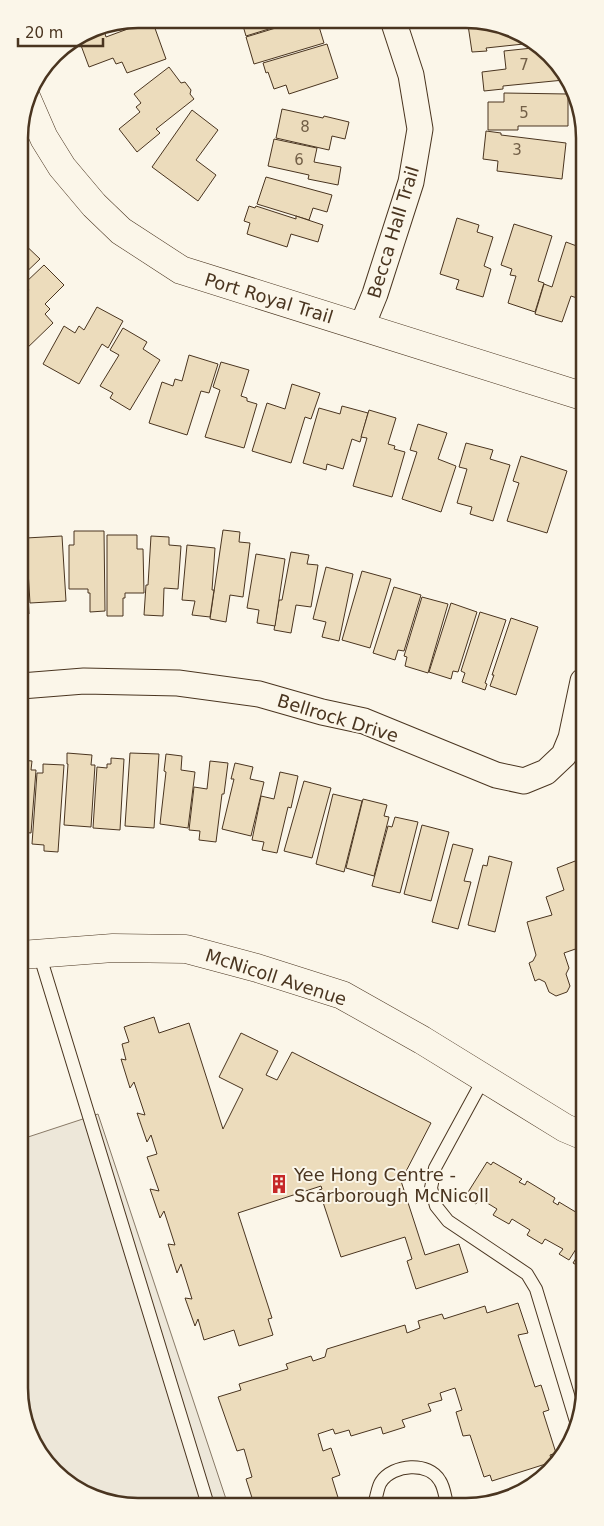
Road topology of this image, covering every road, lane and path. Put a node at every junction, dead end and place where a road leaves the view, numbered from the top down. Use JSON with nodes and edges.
{"nodes":[{"id":1,"x":396,"y":28,"type":"edge"},
{"id":2,"x":31,"y":109,"type":"edge"},
{"id":3,"x":362,"y":326,"type":"junction"},
{"id":4,"x":576,"y":394,"type":"edge"},
{"id":5,"x":28,"y":685,"type":"edge"},
{"id":6,"x":576,"y":714,"type":"edge"},
{"id":7,"x":30,"y":954,"type":"edge"},
{"id":8,"x":484,"y":1078,"type":"junction"},
{"id":9,"x":576,"y":1133,"type":"edge"},
{"id":10,"x":573,"y":1413,"type":"edge"},
{"id":11,"x":206,"y":1498,"type":"edge"},
{"id":12,"x":376,"y":1498,"type":"edge"},
{"id":13,"x":445,"y":1498,"type":"edge"}],
"edges":[{"from":1,"to":3,"type":"street","name":"Becca Hall Trail"},
{"from":2,"to":3,"type":"street","name":"Port Royal Trail"},
{"from":3,"to":4,"type":"street","name":"Port Royal Trail"},
{"from":5,"to":6,"type":"street","name":"Bellrock Drive"},
{"from":7,"to":8,"type":"street","name":"McNicoll Avenue"},
{"from":7,"to":11,"type":"lane"},
{"from":8,"to":9,"type":"street","name":"McNicoll Avenue"},
{"from":8,"to":10,"type":"lane"},
{"from":12,"to":13,"type":"lane"}]}
